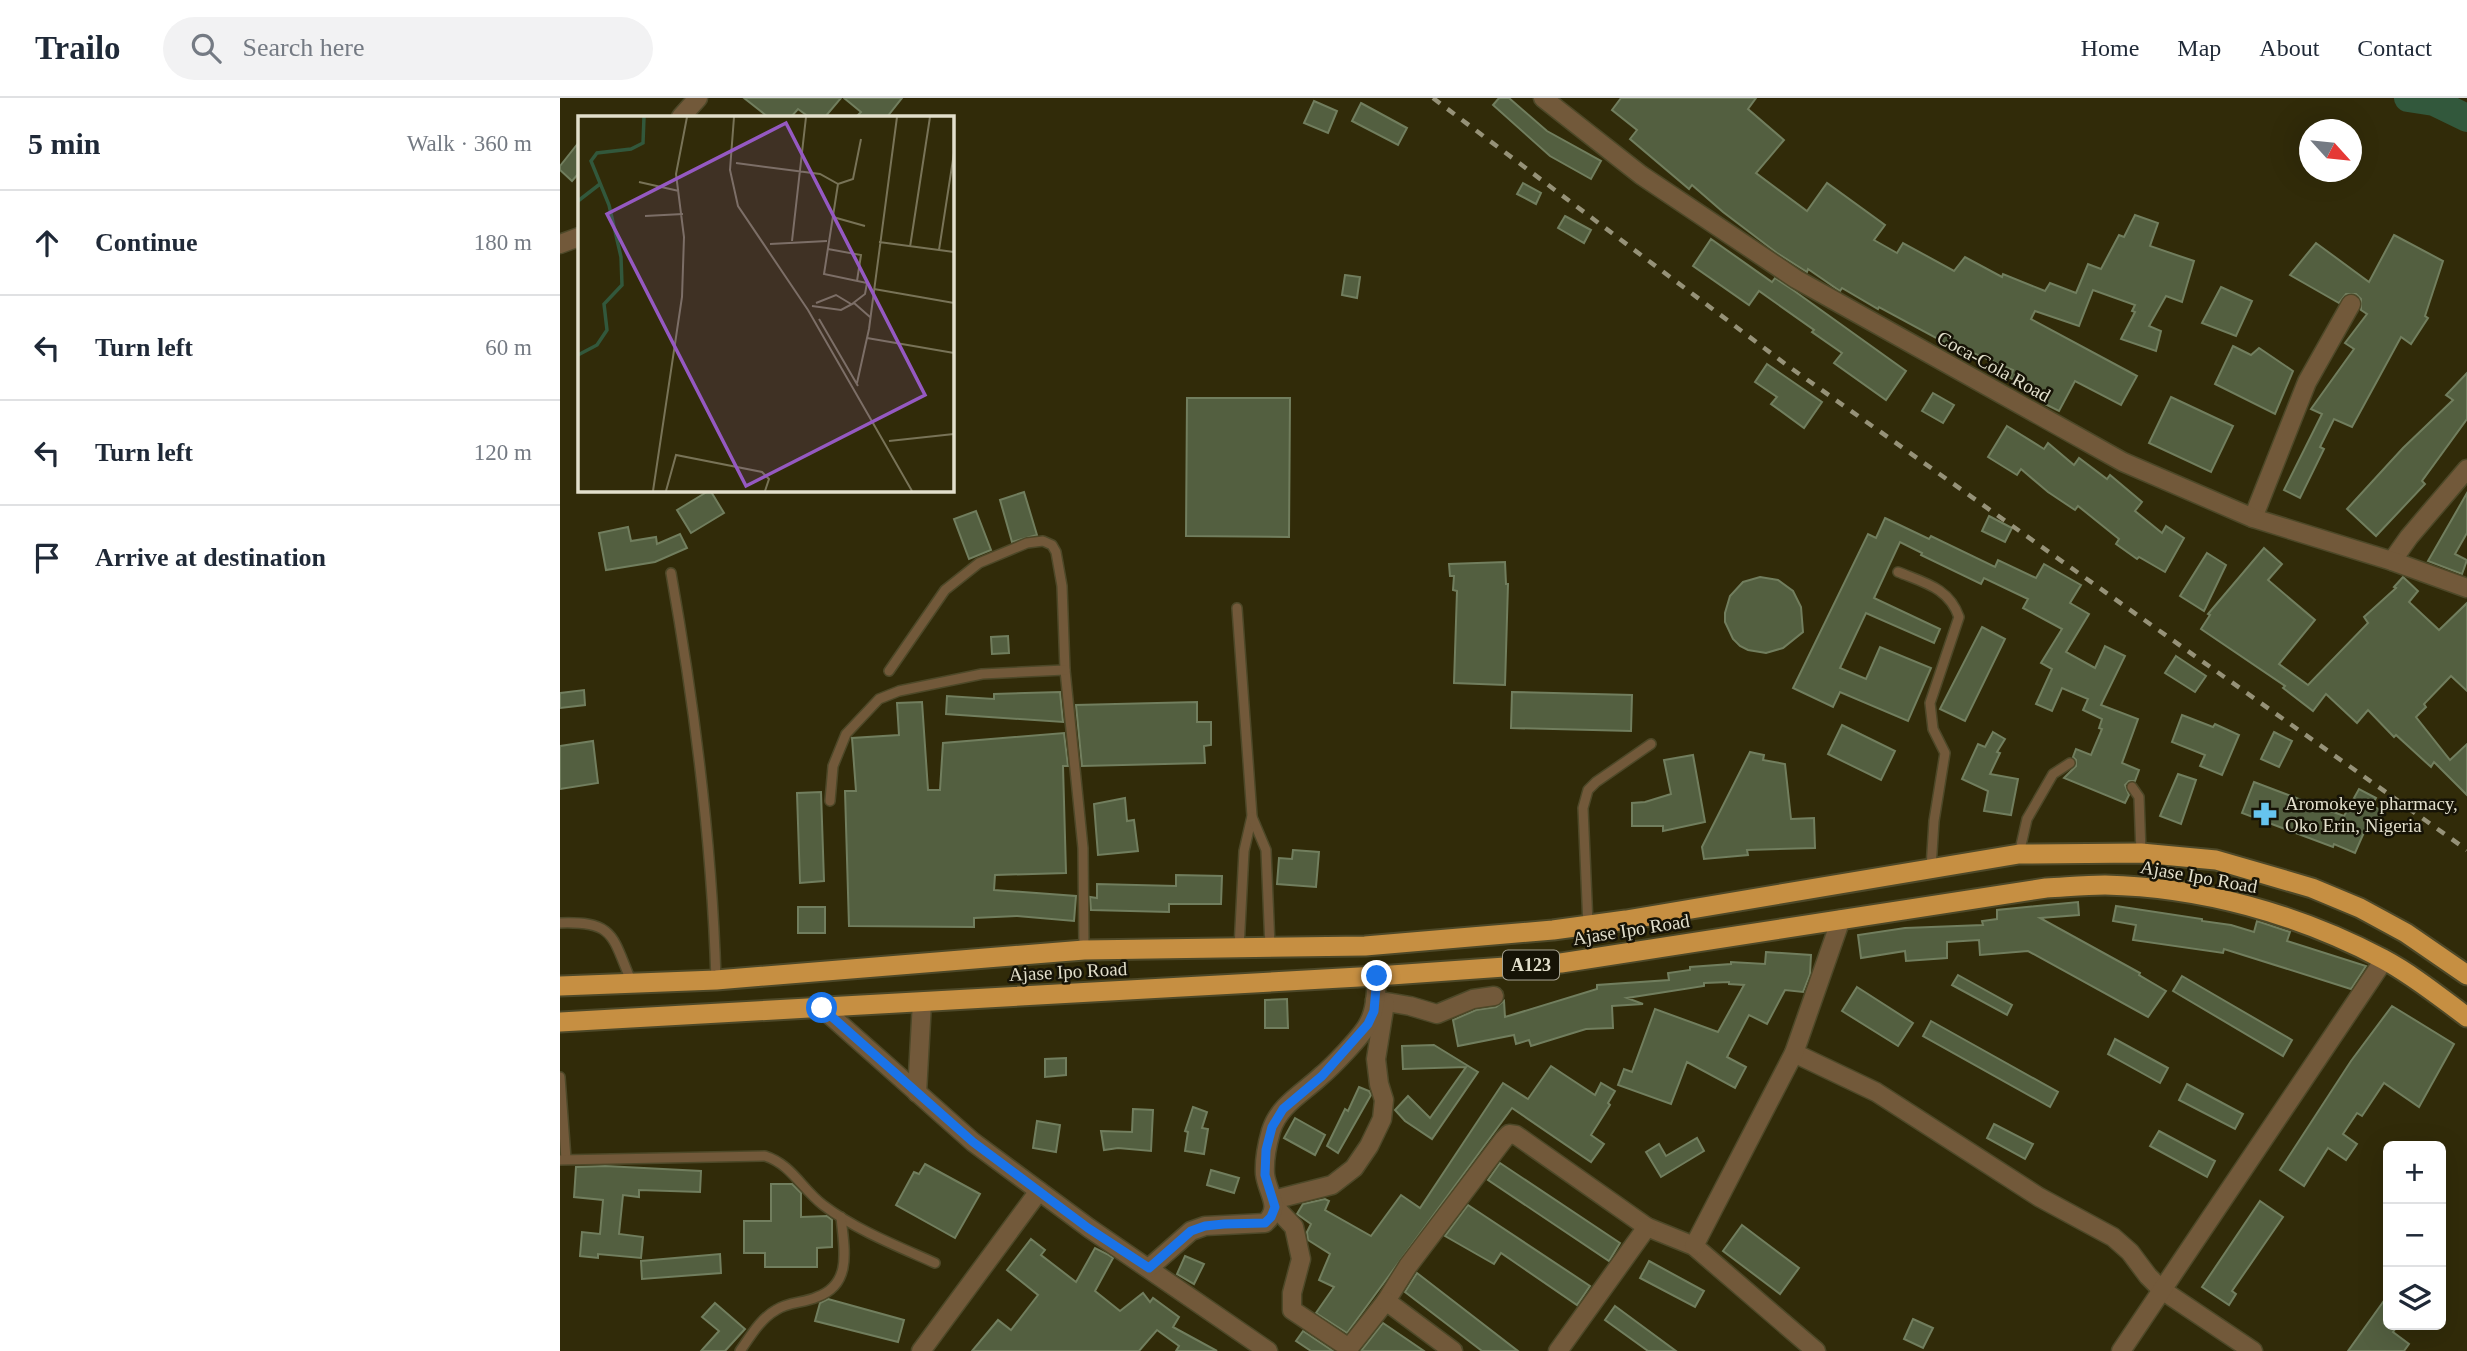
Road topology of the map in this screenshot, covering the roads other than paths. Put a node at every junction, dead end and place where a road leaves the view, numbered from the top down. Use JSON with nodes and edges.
{"nodes":[{"id":1,"x":698,"y":98,"type":"edge"},
{"id":2,"x":1544,"y":98,"type":"edge"},
{"id":3,"x":682,"y":116,"type":"edge"},
{"id":4,"x":578,"y":237,"type":"edge"},
{"id":5,"x":560,"y":244,"type":"edge"},
{"id":6,"x":2351,"y":304,"type":"dead end"},
{"id":7,"x":2467,"y":469,"type":"edge"},
{"id":8,"x":2253,"y":518,"type":"junction"},
{"id":9,"x":2392,"y":561,"type":"junction"},
{"id":10,"x":1898,"y":572,"type":"dead end"},
{"id":11,"x":671,"y":573,"type":"dead end"},
{"id":12,"x":2467,"y":588,"type":"edge"},
{"id":13,"x":1237,"y":608,"type":"dead end"},
{"id":14,"x":1065,"y":670,"type":"junction"},
{"id":15,"x":889,"y":671,"type":"dead end"},
{"id":16,"x":1651,"y":744,"type":"dead end"},
{"id":17,"x":2070,"y":763,"type":"dead end"},
{"id":18,"x":2132,"y":787,"type":"dead end"},
{"id":19,"x":830,"y":801,"type":"dead end"},
{"id":20,"x":1252,"y":816,"type":"junction"},
{"id":21,"x":2141,"y":853,"type":"junction"},
{"id":22,"x":2019,"y":854,"type":"junction"},
{"id":23,"x":1931,"y":870,"type":"junction"},
{"id":24,"x":1841,"y":919,"type":"junction"},
{"id":25,"x":560,"y":923,"type":"edge"},
{"id":26,"x":1584,"y":925,"type":"junction"},
{"id":27,"x":1270,"y":947,"type":"junction"},
{"id":28,"x":1239,"y":948,"type":"junction"},
{"id":29,"x":1084,"y":950,"type":"junction"},
{"id":30,"x":1584,"y":960,"type":"junction"},
{"id":31,"x":2384,"y":960,"type":"junction"},
{"id":32,"x":2467,"y":975,"type":"edge"},
{"id":33,"x":1377,"y":976,"type":"junction"},
{"id":34,"x":716,"y":980,"type":"junction"},
{"id":35,"x":632,"y":983,"type":"junction"},
{"id":36,"x":560,"y":986,"type":"edge"},
{"id":37,"x":1493,"y":996,"type":"dead end"},
{"id":38,"x":922,"y":1002,"type":"junction"},
{"id":39,"x":1380,"y":1002,"type":"junction"},
{"id":40,"x":822,"y":1008,"type":"junction"},
{"id":41,"x":2467,"y":1017,"type":"edge"},
{"id":42,"x":560,"y":1021,"type":"edge"},
{"id":43,"x":1794,"y":1053,"type":"junction"},
{"id":44,"x":560,"y":1077,"type":"edge"},
{"id":45,"x":917,"y":1093,"type":"junction"},
{"id":46,"x":563,"y":1160,"type":"edge"},
{"id":47,"x":1039,"y":1191,"type":"junction"},
{"id":48,"x":1274,"y":1204,"type":"junction"},
{"id":49,"x":841,"y":1217,"type":"junction"},
{"id":50,"x":1647,"y":1227,"type":"junction"},
{"id":51,"x":1694,"y":1246,"type":"junction"},
{"id":52,"x":935,"y":1262,"type":"dead end"},
{"id":53,"x":1149,"y":1268,"type":"junction"},
{"id":54,"x":2162,"y":1290,"type":"junction"},
{"id":55,"x":1387,"y":1301,"type":"junction"},
{"id":56,"x":1810,"y":1349,"type":"edge"},
{"id":57,"x":740,"y":1351,"type":"edge"},
{"id":58,"x":921,"y":1351,"type":"edge"},
{"id":59,"x":1268,"y":1351,"type":"edge"},
{"id":60,"x":1453,"y":1351,"type":"edge"},
{"id":61,"x":1558,"y":1351,"type":"edge"},
{"id":62,"x":2121,"y":1351,"type":"edge"},
{"id":63,"x":2253,"y":1351,"type":"edge"}],
"edges":[{"from":1,"to":3,"type":"street"},
{"from":2,"to":8,"type":"street","name":"Coca-Cola Road"},
{"from":4,"to":5,"type":"street"},
{"from":6,"to":8,"type":"street"},
{"from":7,"to":9,"type":"street"},
{"from":8,"to":9,"type":"street","name":"Coca-Cola Road"},
{"from":9,"to":12,"type":"street","name":"Coca-Cola Road"},
{"from":10,"to":23,"type":"lane"},
{"from":11,"to":34,"type":"lane"},
{"from":13,"to":20,"type":"lane"},
{"from":14,"to":15,"type":"lane"},
{"from":14,"to":19,"type":"lane"},
{"from":14,"to":29,"type":"lane"},
{"from":16,"to":26,"type":"lane"},
{"from":17,"to":22,"type":"lane"},
{"from":18,"to":21,"type":"lane"},
{"from":20,"to":27,"type":"lane"},
{"from":20,"to":28,"type":"lane"},
{"from":21,"to":22,"type":"highway","name":"Ajase Ipo Road","number":"A123"},
{"from":21,"to":32,"type":"highway","name":"Ajase Ipo Road","number":"A123"},
{"from":22,"to":23,"type":"highway","name":"Ajase Ipo Road","number":"A123"},
{"from":23,"to":26,"type":"highway","name":"Ajase Ipo Road","number":"A123"},
{"from":24,"to":30,"type":"highway","name":"Ajase Ipo Road","number":"A123"},
{"from":24,"to":31,"type":"highway","name":"Ajase Ipo Road","number":"A123"},
{"from":24,"to":43,"type":"street"},
{"from":25,"to":35,"type":"lane"},
{"from":26,"to":27,"type":"highway","name":"Ajase Ipo Road","number":"A123"},
{"from":26,"to":30,"type":"highway"},
{"from":27,"to":28,"type":"highway","name":"Ajase Ipo Road","number":"A123"},
{"from":28,"to":29,"type":"highway","name":"Ajase Ipo Road","number":"A123"},
{"from":29,"to":34,"type":"highway","name":"Ajase Ipo Road","number":"A123"},
{"from":30,"to":33,"type":"highway","name":"Ajase Ipo Road","number":"A123"},
{"from":31,"to":41,"type":"highway","name":"Ajase Ipo Road","number":"A123"},
{"from":31,"to":54,"type":"street"},
{"from":33,"to":38,"type":"highway","name":"Ajase Ipo Road","number":"A123"},
{"from":33,"to":39,"type":"street"},
{"from":34,"to":35,"type":"highway","name":"Ajase Ipo Road","number":"A123"},
{"from":35,"to":36,"type":"highway","name":"Ajase Ipo Road","number":"A123"},
{"from":37,"to":39,"type":"street"},
{"from":38,"to":40,"type":"highway","name":"Ajase Ipo Road","number":"A123"},
{"from":38,"to":45,"type":"street"},
{"from":39,"to":48,"type":"street"},
{"from":39,"to":48,"type":"street"},
{"from":40,"to":42,"type":"highway","name":"Ajase Ipo Road","number":"A123"},
{"from":40,"to":45,"type":"street"},
{"from":43,"to":51,"type":"street"},
{"from":43,"to":54,"type":"street"},
{"from":44,"to":46,"type":"lane"},
{"from":45,"to":47,"type":"street"},
{"from":46,"to":49,"type":"lane"},
{"from":47,"to":53,"type":"street"},
{"from":47,"to":58,"type":"street"},
{"from":48,"to":53,"type":"street"},
{"from":48,"to":55,"type":"street"},
{"from":49,"to":52,"type":"lane"},
{"from":49,"to":57,"type":"lane"},
{"from":50,"to":51,"type":"street"},
{"from":50,"to":55,"type":"street"},
{"from":50,"to":61,"type":"street"},
{"from":51,"to":56,"type":"street"},
{"from":53,"to":59,"type":"street"},
{"from":54,"to":62,"type":"street"},
{"from":54,"to":63,"type":"street"},
{"from":55,"to":60,"type":"street"}]}
